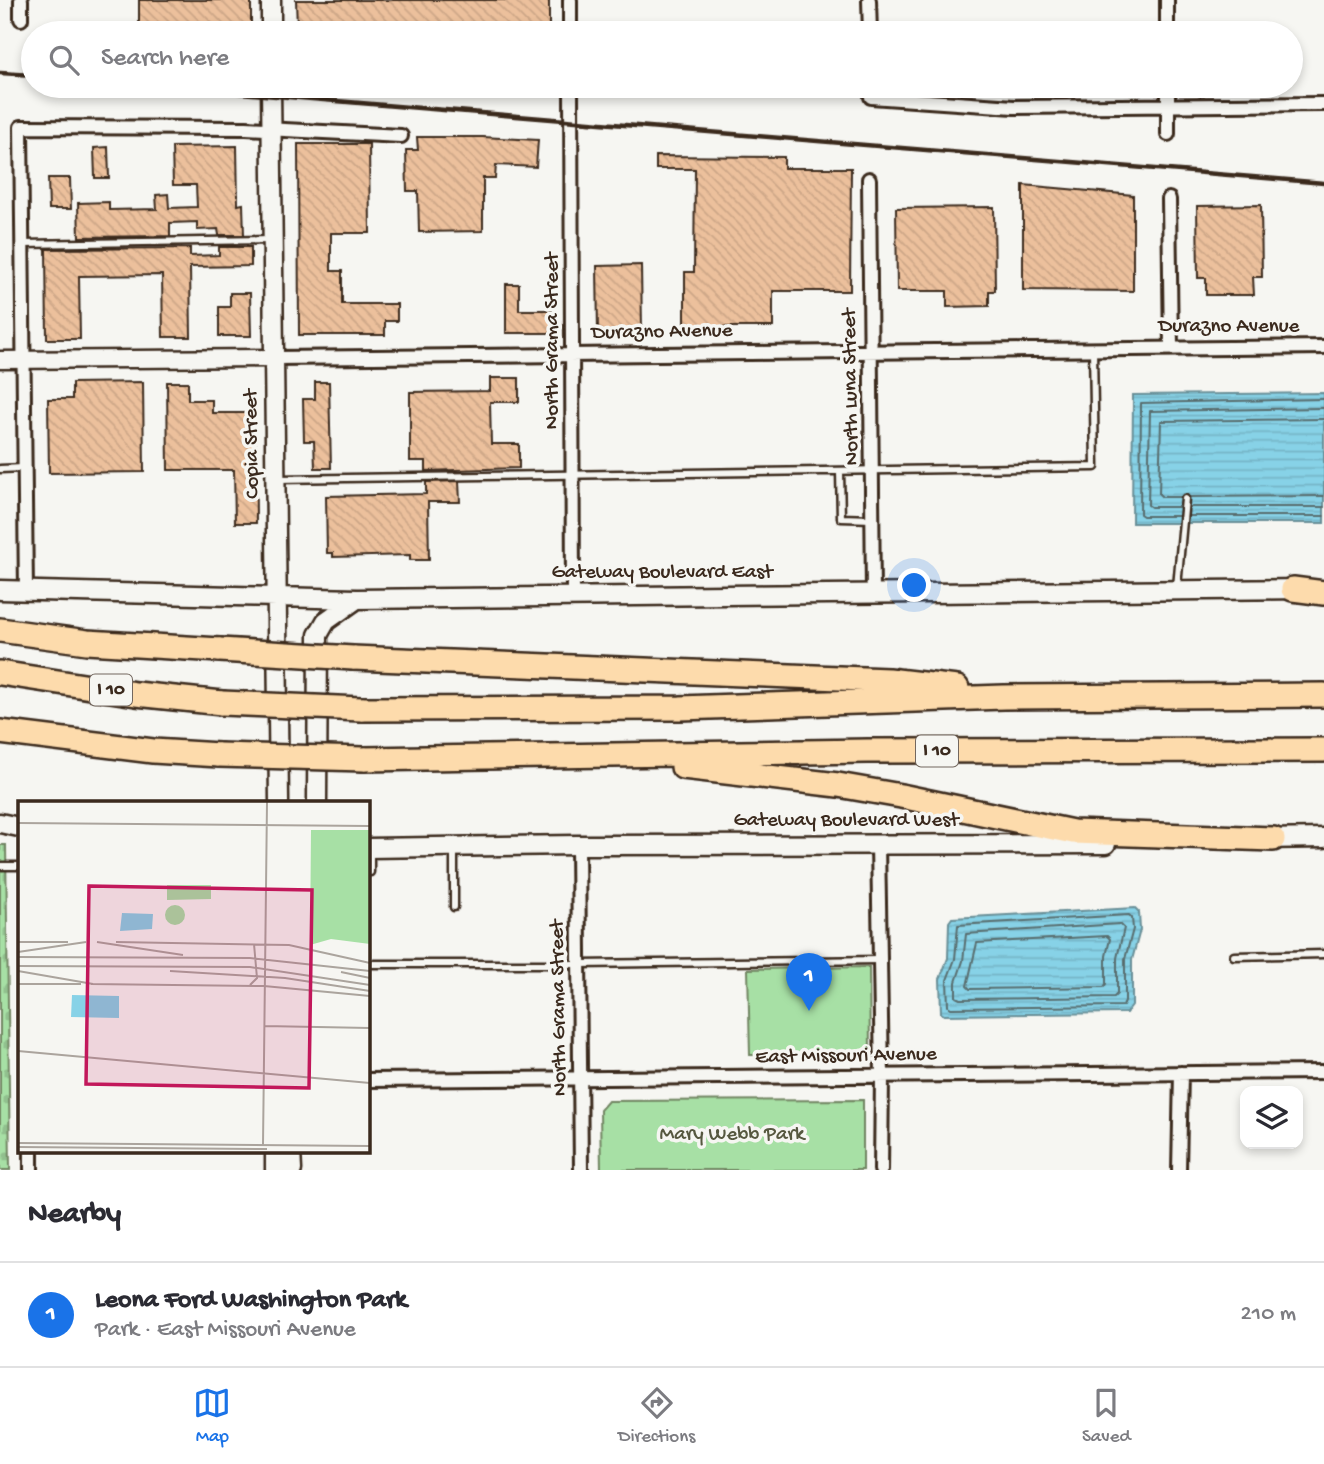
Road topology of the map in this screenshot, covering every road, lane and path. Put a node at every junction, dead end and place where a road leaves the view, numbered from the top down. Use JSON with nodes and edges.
{"nodes":[{"id":1,"x":21,"y":0,"type":"edge"},
{"id":2,"x":271,"y":0,"type":"edge"},
{"id":3,"x":570,"y":0,"type":"edge"},
{"id":4,"x":869,"y":0,"type":"edge"},
{"id":5,"x":1167,"y":0,"type":"edge"},
{"id":6,"x":21,"y":19,"type":"dead end"},
{"id":7,"x":271,"y":21,"type":"edge"},
{"id":8,"x":570,"y":21,"type":"edge"},
{"id":9,"x":870,"y":21,"type":"edge"},
{"id":10,"x":1167,"y":21,"type":"edge"},
{"id":11,"x":271,"y":98,"type":"edge"},
{"id":12,"x":571,"y":98,"type":"edge"},
{"id":13,"x":928,"y":98,"type":"edge"},
{"id":14,"x":1168,"y":98,"type":"edge"},
{"id":15,"x":1324,"y":104,"type":"edge"},
{"id":16,"x":1168,"y":106,"type":"junction"},
{"id":17,"x":272,"y":130,"type":"junction"},
{"id":18,"x":1168,"y":134,"type":"dead end"},
{"id":19,"x":401,"y":136,"type":"dead end"},
{"id":20,"x":869,"y":178,"type":"dead end"},
{"id":21,"x":1169,"y":199,"type":"dead end"},
{"id":22,"x":273,"y":240,"type":"junction"},
{"id":23,"x":22,"y":244,"type":"junction"},
{"id":24,"x":1324,"y":347,"type":"edge"},
{"id":25,"x":1171,"y":348,"type":"junction"},
{"id":26,"x":1093,"y":349,"type":"junction"},
{"id":27,"x":871,"y":352,"type":"junction"},
{"id":28,"x":572,"y":355,"type":"junction"},
{"id":29,"x":275,"y":358,"type":"junction"},
{"id":30,"x":0,"y":360,"type":"edge"},
{"id":31,"x":23,"y":360,"type":"junction"},
{"id":32,"x":24,"y":468,"type":"junction"},
{"id":33,"x":0,"y":469,"type":"edge"},
{"id":34,"x":840,"y":472,"type":"junction"},
{"id":35,"x":872,"y":472,"type":"junction"},
{"id":36,"x":573,"y":473,"type":"junction"},
{"id":37,"x":276,"y":479,"type":"junction"},
{"id":38,"x":1185,"y":499,"type":"dead end"},
{"id":39,"x":873,"y":519,"type":"junction"},
{"id":40,"x":1293,"y":589,"type":"joint"},
{"id":41,"x":0,"y":590,"type":"edge"},
{"id":42,"x":1177,"y":591,"type":"junction"},
{"id":43,"x":1324,"y":591,"type":"edge"},
{"id":44,"x":26,"y":592,"type":"junction"},
{"id":45,"x":873,"y":594,"type":"junction"},
{"id":46,"x":573,"y":597,"type":"junction"},
{"id":47,"x":276,"y":598,"type":"junction"},
{"id":48,"x":357,"y":599,"type":"junction"},
{"id":49,"x":0,"y":630,"type":"edge"},
{"id":50,"x":0,"y":673,"type":"edge"},
{"id":51,"x":1324,"y":695,"type":"edge"},
{"id":52,"x":1004,"y":697,"type":"junction"},
{"id":53,"x":0,"y":724,"type":"edge"},
{"id":54,"x":0,"y":732,"type":"edge"},
{"id":55,"x":70,"y":739,"type":"junction"},
{"id":56,"x":1324,"y":750,"type":"edge"},
{"id":57,"x":551,"y":756,"type":"junction"},
{"id":58,"x":279,"y":801,"type":"edge"},
{"id":59,"x":317,"y":801,"type":"edge"},
{"id":60,"x":0,"y":823,"type":"edge"},
{"id":61,"x":18,"y":827,"type":"edge"},
{"id":62,"x":1324,"y":838,"type":"edge"},
{"id":63,"x":1273,"y":839,"type":"junction"},
{"id":64,"x":878,"y":844,"type":"junction"},
{"id":65,"x":578,"y":845,"type":"junction"},
{"id":66,"x":454,"y":846,"type":"junction"},
{"id":67,"x":369,"y":848,"type":"edge"},
{"id":68,"x":0,"y":866,"type":"edge"},
{"id":69,"x":18,"y":866,"type":"edge"},
{"id":70,"x":369,"y":872,"type":"edge"},
{"id":71,"x":454,"y":906,"type":"dead end"},
{"id":72,"x":1324,"y":954,"type":"edge"},
{"id":73,"x":1234,"y":956,"type":"dead end"},
{"id":74,"x":881,"y":960,"type":"junction"},
{"id":75,"x":369,"y":964,"type":"edge"},
{"id":76,"x":579,"y":964,"type":"junction"},
{"id":77,"x":1324,"y":1072,"type":"edge"},
{"id":78,"x":1181,"y":1073,"type":"junction"},
{"id":79,"x":882,"y":1076,"type":"junction"},
{"id":80,"x":369,"y":1080,"type":"edge"},
{"id":81,"x":581,"y":1080,"type":"junction"},
{"id":82,"x":31,"y":1152,"type":"edge"},
{"id":83,"x":275,"y":1152,"type":"edge"},
{"id":84,"x":291,"y":1152,"type":"edge"},
{"id":85,"x":31,"y":1170,"type":"edge"},
{"id":86,"x":275,"y":1170,"type":"edge"},
{"id":87,"x":292,"y":1170,"type":"edge"},
{"id":88,"x":581,"y":1170,"type":"edge"},
{"id":89,"x":881,"y":1170,"type":"edge"},
{"id":90,"x":1179,"y":1170,"type":"edge"}],
"edges":[{"from":1,"to":6,"type":"street"},
{"from":2,"to":7,"type":"main road"},
{"from":3,"to":8,"type":"street"},
{"from":4,"to":9,"type":"street"},
{"from":5,"to":10,"type":"street"},
{"from":11,"to":17,"type":"main road","name":"Copia Street"},
{"from":12,"to":28,"type":"street","name":"North Grama Street"},
{"from":13,"to":16,"type":"street"},
{"from":14,"to":16,"type":"street"},
{"from":15,"to":16,"type":"street"},
{"from":16,"to":18,"type":"street"},
{"from":17,"to":19,"type":"street"},
{"from":17,"to":22,"type":"main road","name":"Copia Street"},
{"from":17,"to":23,"type":"street"},
{"from":20,"to":27,"type":"street","name":"North Luna Street"},
{"from":21,"to":25,"type":"street"},
{"from":22,"to":23,"type":"lane"},
{"from":22,"to":29,"type":"main road","name":"Copia Street"},
{"from":23,"to":31,"type":"street"},
{"from":24,"to":25,"type":"street","name":"Durazno Avenue"},
{"from":25,"to":26,"type":"street","name":"Durazno Avenue"},
{"from":26,"to":27,"type":"street","name":"Durazno Avenue"},
{"from":26,"to":35,"type":"lane"},
{"from":27,"to":28,"type":"street","name":"Durazno Avenue"},
{"from":27,"to":35,"type":"street","name":"North Luna Street"},
{"from":28,"to":29,"type":"street","name":"Durazno Avenue"},
{"from":28,"to":36,"type":"street","name":"North Grama Street"},
{"from":29,"to":31,"type":"street","name":"Durazno Avenue"},
{"from":29,"to":37,"type":"main road","name":"Copia Street"},
{"from":30,"to":31,"type":"street","name":"Durazno Avenue"},
{"from":31,"to":32,"type":"street"},
{"from":32,"to":33,"type":"lane"},
{"from":32,"to":44,"type":"street"},
{"from":34,"to":35,"type":"lane"},
{"from":34,"to":36,"type":"lane"},
{"from":34,"to":39,"type":"lane"},
{"from":35,"to":39,"type":"street","name":"North Luna Street"},
{"from":36,"to":37,"type":"lane"},
{"from":36,"to":46,"type":"street","name":"North Grama Street"},
{"from":37,"to":47,"type":"main road","name":"Copia Street"},
{"from":38,"to":42,"type":"lane"},
{"from":39,"to":45,"type":"street","name":"North Luna Street"},
{"from":40,"to":42,"type":"main road","name":"Gateway Boulevard East"},
{"from":40,"to":43,"type":"highway"},
{"from":41,"to":44,"type":"main road","name":"Gateway Boulevard East"},
{"from":42,"to":45,"type":"main road","name":"Gateway Boulevard East"},
{"from":44,"to":47,"type":"main road","name":"Gateway Boulevard East"},
{"from":45,"to":46,"type":"main road","name":"Gateway Boulevard East"},
{"from":46,"to":48,"type":"main road","name":"Gateway Boulevard East"},
{"from":47,"to":48,"type":"main road","name":"Gateway Boulevard East"},
{"from":47,"to":58,"type":"main road","name":"Copia Street"},
{"from":48,"to":59,"type":"main road"},
{"from":49,"to":52,"type":"highway","bridge":true},
{"from":50,"to":52,"type":"highway","number":"I 10","bridge":true},
{"from":51,"to":52,"type":"highway","number":"I 10"},
{"from":53,"to":55,"type":"highway","number":"I 10"},
{"from":54,"to":55,"type":"highway"},
{"from":55,"to":57,"type":"highway","number":"I 10","bridge":true},
{"from":56,"to":57,"type":"highway","number":"I 10"},
{"from":57,"to":63,"type":"highway"},
{"from":60,"to":61,"type":"main road"},
{"from":62,"to":63,"type":"main road","name":"Gateway Boulevard West"},
{"from":63,"to":64,"type":"main road","name":"Gateway Boulevard West"},
{"from":64,"to":65,"type":"main road","name":"Gateway Boulevard West"},
{"from":64,"to":74,"type":"street"},
{"from":65,"to":66,"type":"main road","name":"Gateway Boulevard West"},
{"from":65,"to":76,"type":"street","name":"North Grama Street"},
{"from":66,"to":67,"type":"main road","name":"Gateway Boulevard West"},
{"from":66,"to":71,"type":"lane"},
{"from":67,"to":70,"type":"lane"},
{"from":68,"to":69,"type":"lane"},
{"from":72,"to":73,"type":"lane"},
{"from":74,"to":76,"type":"lane"},
{"from":74,"to":79,"type":"street"},
{"from":75,"to":76,"type":"lane"},
{"from":76,"to":81,"type":"street","name":"North Grama Street"},
{"from":77,"to":78,"type":"street","name":"East Missouri Avenue"},
{"from":78,"to":79,"type":"street","name":"East Missouri Avenue"},
{"from":78,"to":90,"type":"street"},
{"from":79,"to":81,"type":"street","name":"East Missouri Avenue"},
{"from":79,"to":89,"type":"street"},
{"from":80,"to":81,"type":"street","name":"East Missouri Avenue"},
{"from":81,"to":88,"type":"street","name":"North Grama Street"},
{"from":82,"to":85,"type":"street"},
{"from":83,"to":86,"type":"main road"},
{"from":84,"to":87,"type":"main road"}]}
